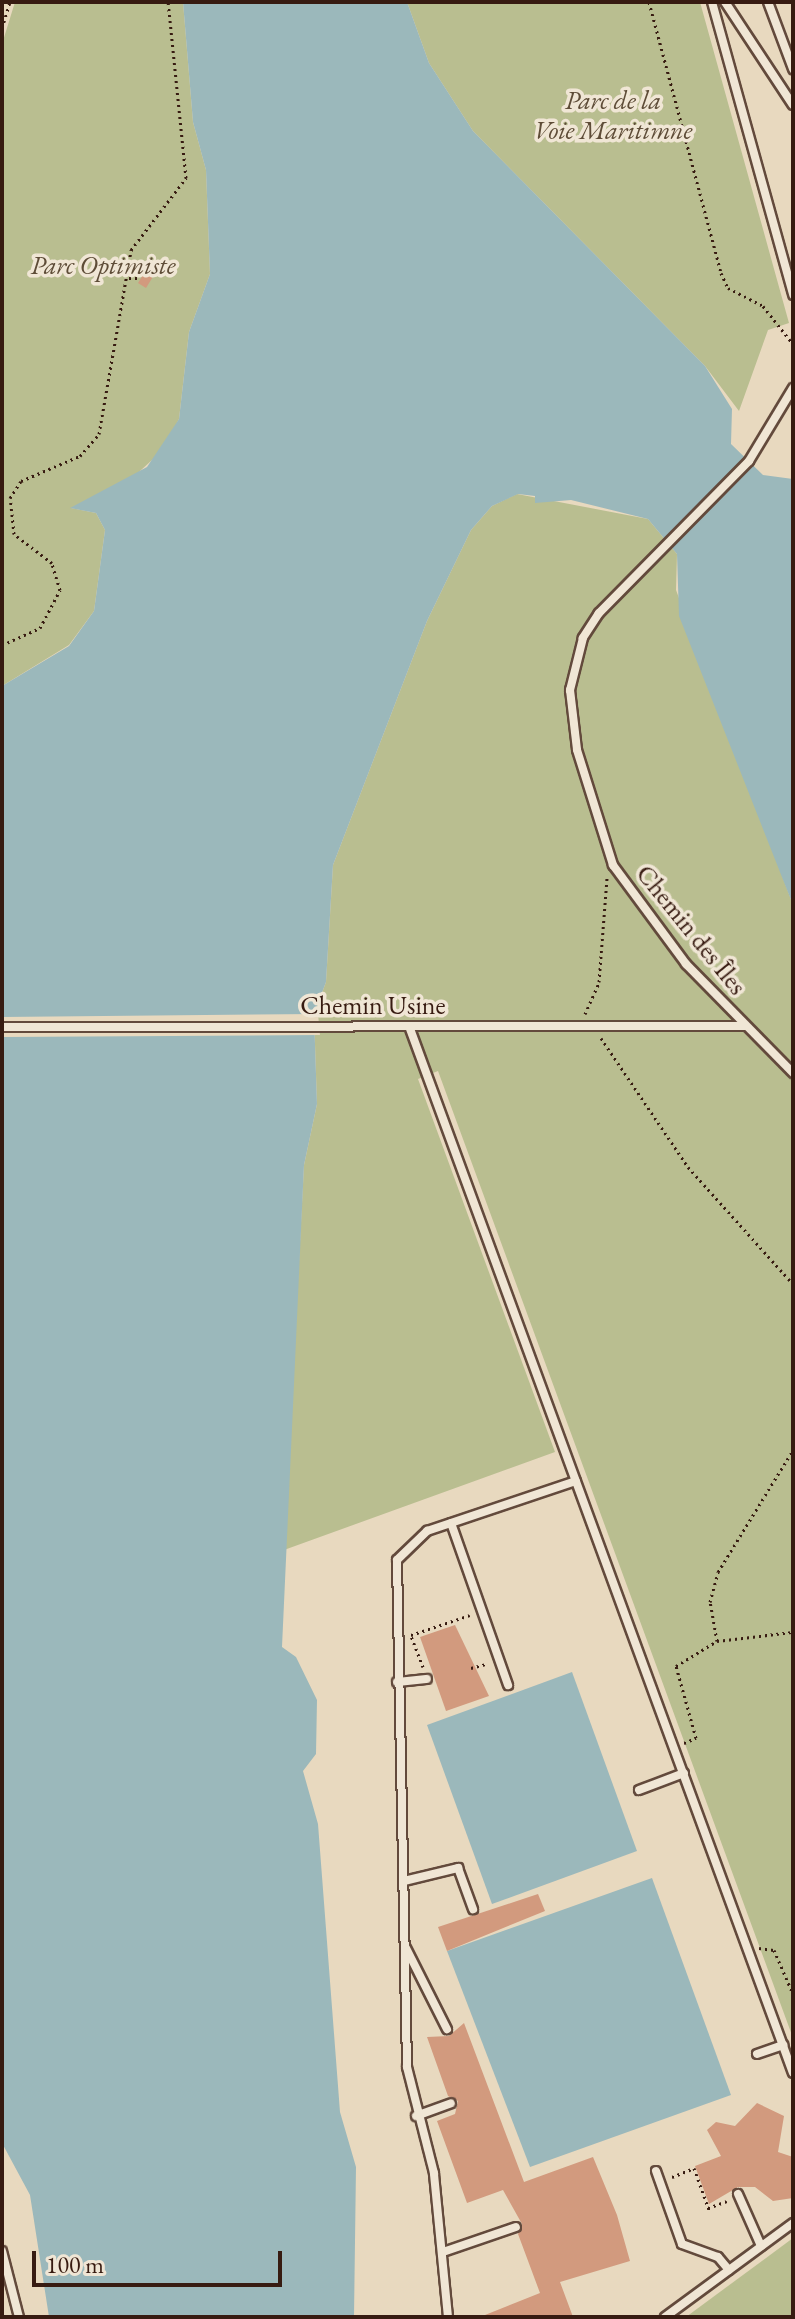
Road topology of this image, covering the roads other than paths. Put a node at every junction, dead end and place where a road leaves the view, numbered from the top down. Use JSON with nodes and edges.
{"nodes":[{"id":1,"x":712,"y":2,"type":"edge"},
{"id":2,"x":725,"y":2,"type":"edge"},
{"id":3,"x":768,"y":2,"type":"edge"},
{"id":4,"x":793,"y":69,"type":"edge"},
{"id":5,"x":793,"y":105,"type":"edge"},
{"id":6,"x":793,"y":295,"type":"edge"},
{"id":7,"x":793,"y":388,"type":"edge"},
{"id":8,"x":409,"y":1026,"type":"junction"},
{"id":9,"x":745,"y":1026,"type":"junction"},
{"id":10,"x":2,"y":1027,"type":"edge"},
{"id":11,"x":793,"y":1073,"type":"edge"},
{"id":12,"x":576,"y":1481,"type":"junction"},
{"id":13,"x":451,"y":1523,"type":"junction"},
{"id":14,"x":427,"y":1679,"type":"road end"},
{"id":15,"x":397,"y":1682,"type":"junction"},
{"id":16,"x":508,"y":1685,"type":"dead end"},
{"id":17,"x":684,"y":1773,"type":"junction"},
{"id":18,"x":639,"y":1790,"type":"dead end"},
{"id":19,"x":404,"y":1881,"type":"junction"},
{"id":20,"x":473,"y":1909,"type":"dead end"},
{"id":21,"x":405,"y":1945,"type":"junction"},
{"id":22,"x":447,"y":2029,"type":"dead end"},
{"id":23,"x":783,"y":2045,"type":"junction"},
{"id":24,"x":757,"y":2054,"type":"dead end"},
{"id":25,"x":793,"y":2073,"type":"edge"},
{"id":26,"x":451,"y":2103,"type":"dead end"},
{"id":27,"x":416,"y":2116,"type":"junction"},
{"id":28,"x":656,"y":2171,"type":"dead end"},
{"id":29,"x":739,"y":2195,"type":"road end"},
{"id":30,"x":793,"y":2223,"type":"edge"},
{"id":31,"x":516,"y":2227,"type":"dead end"},
{"id":32,"x":761,"y":2246,"type":"junction"},
{"id":33,"x":2,"y":2251,"type":"edge"},
{"id":34,"x":443,"y":2252,"type":"junction"},
{"id":35,"x":729,"y":2270,"type":"junction"},
{"id":36,"x":19,"y":2317,"type":"edge"},
{"id":37,"x":448,"y":2317,"type":"edge"},
{"id":38,"x":665,"y":2317,"type":"edge"}],
"edges":[{"from":1,"to":6,"type":"lane"},
{"from":2,"to":5,"type":"lane"},
{"from":3,"to":4,"type":"lane"},
{"from":7,"to":9,"type":"lane","name":"Chemin des Îles"},
{"from":8,"to":9,"type":"lane","name":"Chemin Usine"},
{"from":8,"to":10,"type":"lane","name":"Chemin Usine"},
{"from":8,"to":12,"type":"lane"},
{"from":9,"to":11,"type":"lane","name":"Chemin des Îles"},
{"from":12,"to":13,"type":"lane"},
{"from":12,"to":17,"type":"lane"},
{"from":13,"to":15,"type":"lane"},
{"from":13,"to":16,"type":"lane"},
{"from":14,"to":15,"type":"lane"},
{"from":15,"to":19,"type":"lane"},
{"from":17,"to":18,"type":"lane"},
{"from":17,"to":23,"type":"lane"},
{"from":19,"to":20,"type":"lane"},
{"from":19,"to":21,"type":"lane"},
{"from":21,"to":22,"type":"lane"},
{"from":21,"to":27,"type":"lane"},
{"from":23,"to":24,"type":"lane"},
{"from":23,"to":25,"type":"lane"},
{"from":26,"to":27,"type":"lane"},
{"from":27,"to":34,"type":"lane"},
{"from":28,"to":35,"type":"lane"},
{"from":29,"to":32,"type":"lane"},
{"from":30,"to":32,"type":"lane"},
{"from":31,"to":34,"type":"lane"},
{"from":32,"to":35,"type":"lane"},
{"from":33,"to":36,"type":"lane"},
{"from":34,"to":37,"type":"lane"},
{"from":35,"to":38,"type":"lane"}]}
